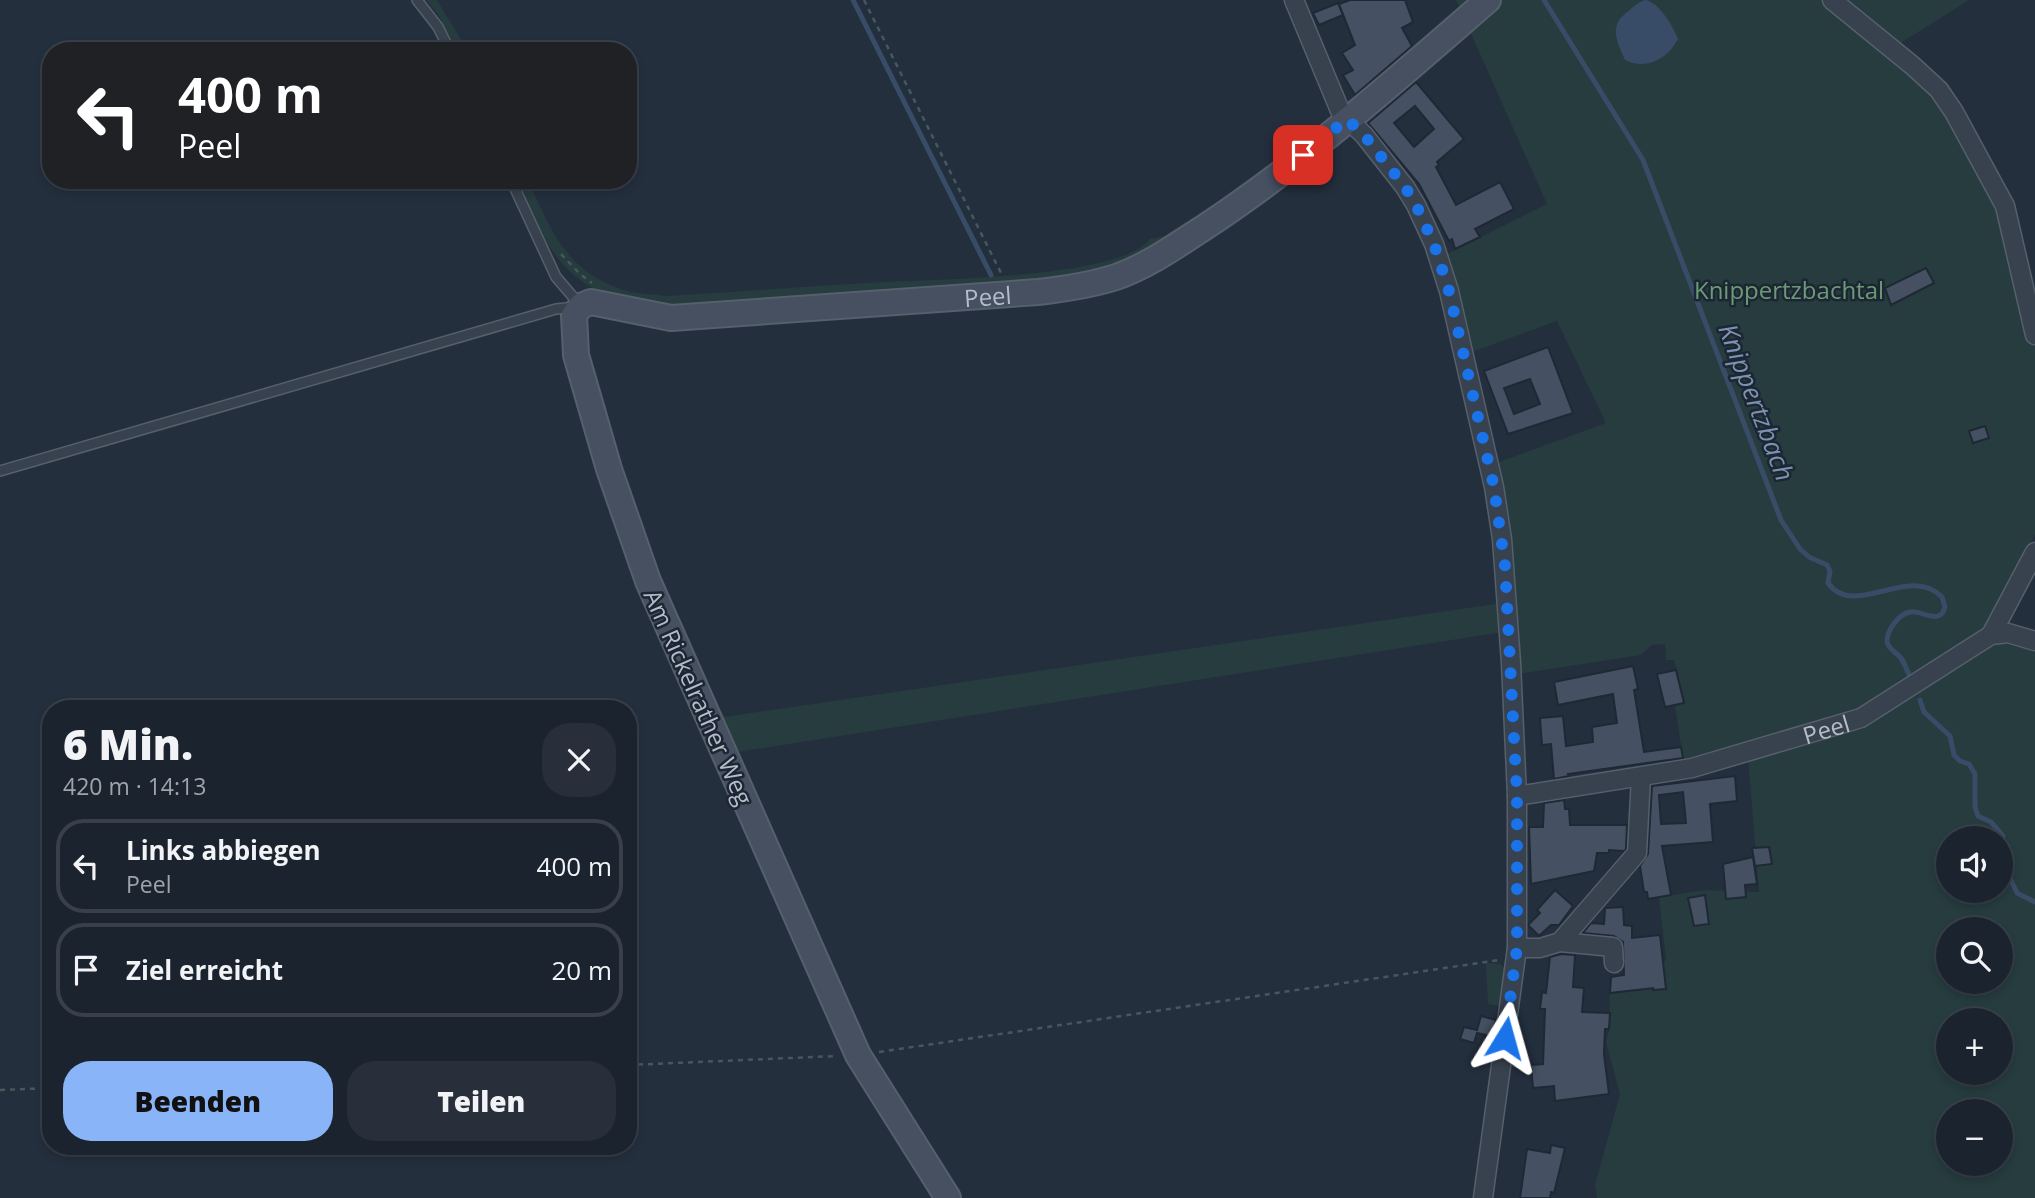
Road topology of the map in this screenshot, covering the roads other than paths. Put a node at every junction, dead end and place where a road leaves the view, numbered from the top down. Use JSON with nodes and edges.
{"nodes":[{"id":1,"x":417,"y":0,"type":"edge"},
{"id":2,"x":1294,"y":0,"type":"edge"},
{"id":3,"x":1488,"y":0,"type":"edge"},
{"id":4,"x":1832,"y":0,"type":"edge"},
{"id":5,"x":446,"y":42,"type":"edge"},
{"id":6,"x":1347,"y":119,"type":"junction"},
{"id":7,"x":515,"y":189,"type":"edge"},
{"id":8,"x":581,"y":306,"type":"junction"},
{"id":9,"x":2035,"y":335,"type":"edge"},
{"id":10,"x":0,"y":471,"type":"edge"},
{"id":11,"x":2035,"y":552,"type":"edge"},
{"id":12,"x":1991,"y":635,"type":"junction"},
{"id":13,"x":2035,"y":641,"type":"edge"},
{"id":14,"x":1640,"y":777,"type":"junction"},
{"id":15,"x":1517,"y":796,"type":"junction"},
{"id":16,"x":1560,"y":942,"type":"junction"},
{"id":17,"x":1517,"y":953,"type":"junction"},
{"id":18,"x":1614,"y":962,"type":"dead end"},
{"id":19,"x":948,"y":1198,"type":"edge"},
{"id":20,"x":1483,"y":1198,"type":"edge"}],
"edges":[{"from":1,"to":5,"type":"lane"},
{"from":2,"to":6,"type":"street"},
{"from":3,"to":6,"type":"street","name":"Peel"},
{"from":4,"to":9,"type":"street"},
{"from":6,"to":8,"type":"street","name":"Peel"},
{"from":6,"to":15,"type":"street"},
{"from":7,"to":8,"type":"lane"},
{"from":8,"to":10,"type":"lane"},
{"from":8,"to":19,"type":"street","name":"Am Rickelrather Weg"},
{"from":11,"to":12,"type":"street"},
{"from":12,"to":13,"type":"street"},
{"from":12,"to":14,"type":"street","name":"Peel"},
{"from":14,"to":15,"type":"street","name":"Peel"},
{"from":14,"to":16,"type":"street"},
{"from":15,"to":17,"type":"street"},
{"from":16,"to":17,"type":"street"},
{"from":16,"to":18,"type":"street"},
{"from":17,"to":20,"type":"street"}]}
